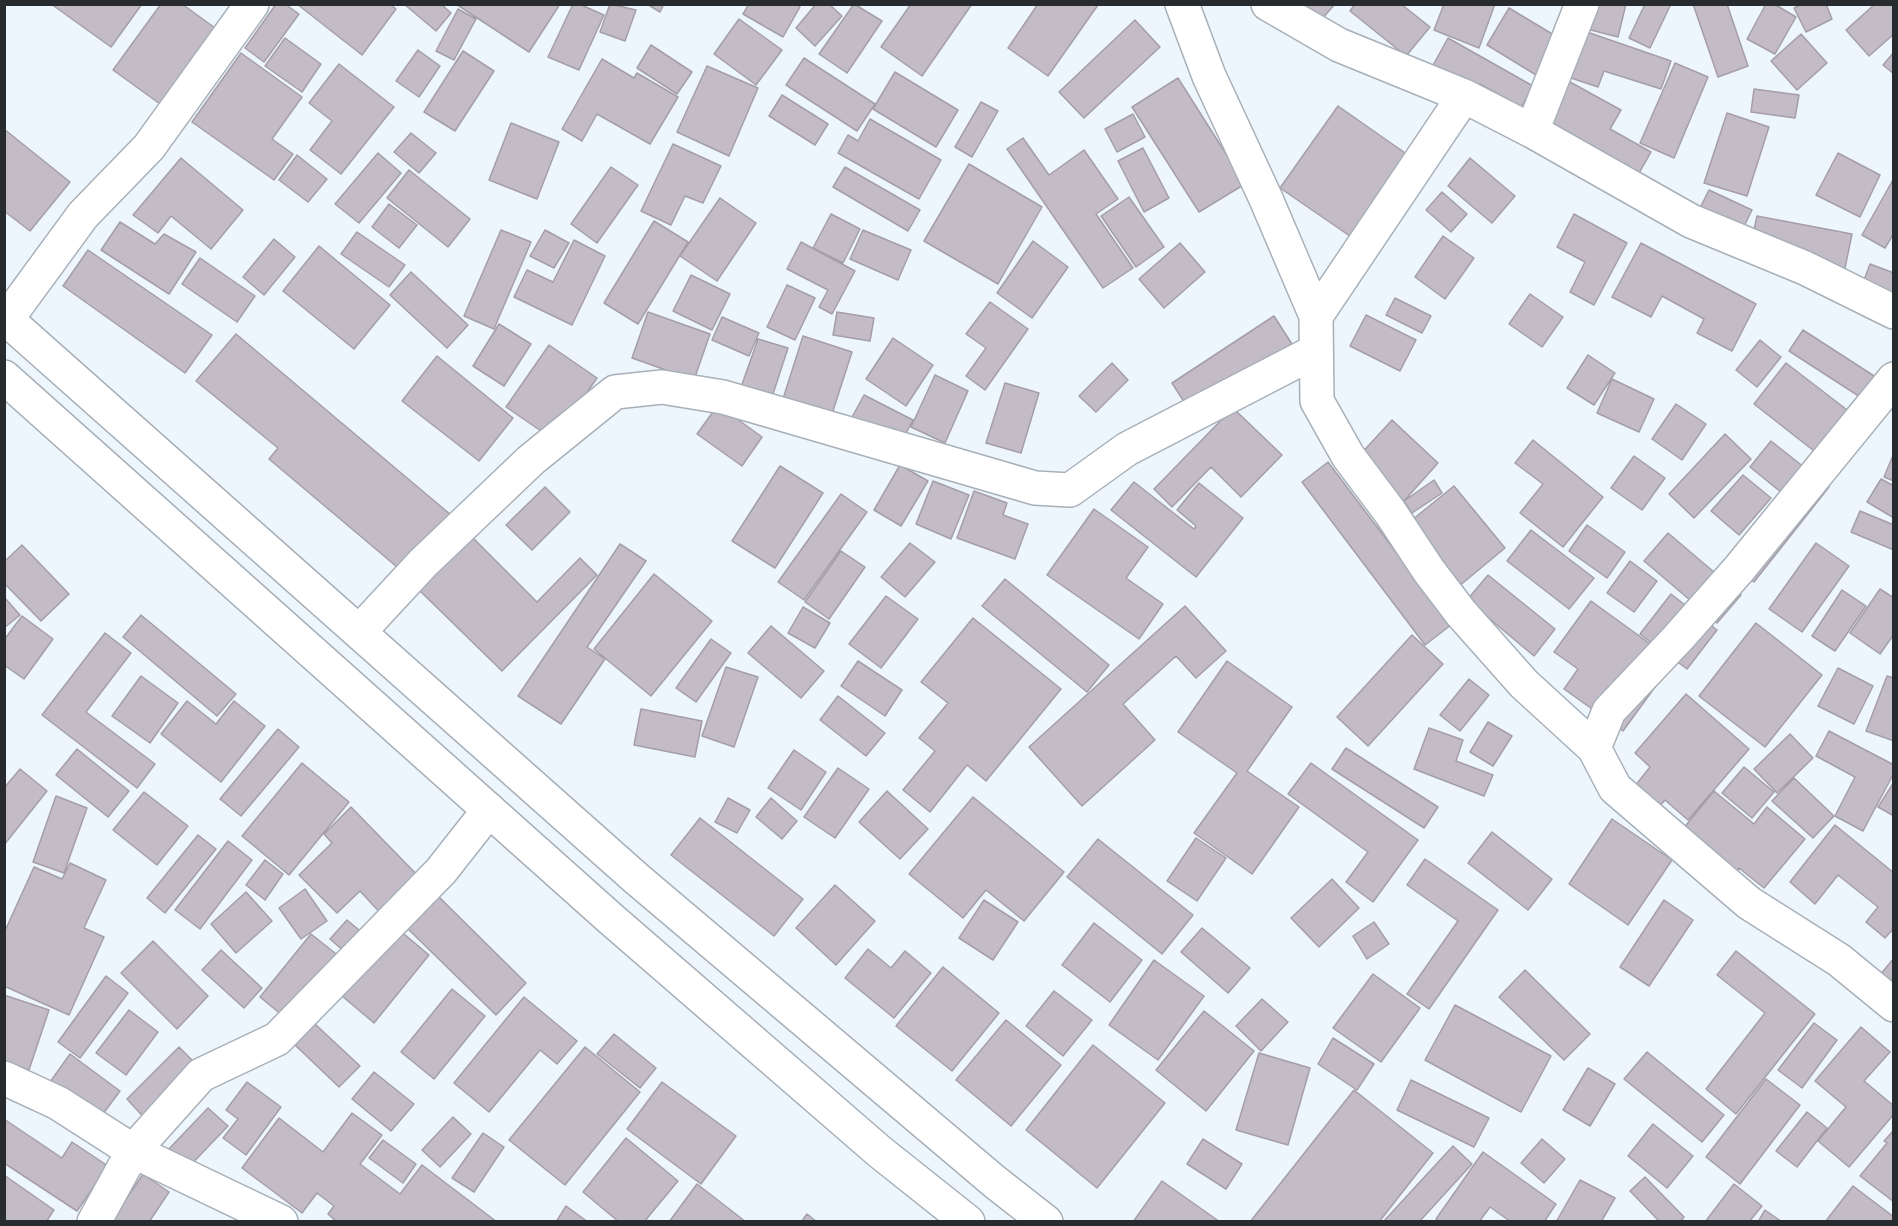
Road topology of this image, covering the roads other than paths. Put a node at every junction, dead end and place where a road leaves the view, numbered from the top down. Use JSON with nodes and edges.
{"nodes":[{"id":1,"x":252,"y":4,"type":"edge"},
{"id":2,"x":1182,"y":4,"type":"edge"},
{"id":3,"x":1268,"y":4,"type":"edge"},
{"id":4,"x":1582,"y":4,"type":"edge"},
{"id":5,"x":1464,"y":96,"type":"junction"},
{"id":6,"x":1532,"y":131,"type":"junction"},
{"id":7,"x":1893,"y":312,"type":"edge"},
{"id":8,"x":1316,"y":316,"type":"junction"},
{"id":9,"x":6,"y":318,"type":"edge"},
{"id":10,"x":1316,"y":351,"type":"junction"},
{"id":11,"x":4,"y":377,"type":"edge"},
{"id":12,"x":1893,"y":378,"type":"edge"},
{"id":13,"x":359,"y":632,"type":"junction"},
{"id":14,"x":1594,"y":748,"type":"junction"},
{"id":15,"x":489,"y":810,"type":"junction"},
{"id":16,"x":1893,"y":1005,"type":"edge"},
{"id":17,"x":4,"y":1078,"type":"edge"},
{"id":18,"x":133,"y":1151,"type":"junction"},
{"id":19,"x":94,"y":1221,"type":"edge"},
{"id":20,"x":281,"y":1221,"type":"edge"},
{"id":21,"x":966,"y":1221,"type":"edge"},
{"id":22,"x":1046,"y":1221,"type":"edge"}],
"edges":[{"from":1,"to":9,"type":"street"},
{"from":2,"to":8,"type":"street"},
{"from":3,"to":5,"type":"street"},
{"from":4,"to":6,"type":"street"},
{"from":5,"to":6,"type":"street"},
{"from":5,"to":8,"type":"street"},
{"from":6,"to":7,"type":"street"},
{"from":8,"to":10,"type":"street"},
{"from":9,"to":13,"type":"street"},
{"from":10,"to":13,"type":"street"},
{"from":10,"to":14,"type":"street"},
{"from":11,"to":15,"type":"street"},
{"from":12,"to":14,"type":"street"},
{"from":13,"to":22,"type":"street"},
{"from":14,"to":16,"type":"street"},
{"from":15,"to":18,"type":"street"},
{"from":15,"to":21,"type":"street"},
{"from":17,"to":18,"type":"street"},
{"from":18,"to":19,"type":"street"},
{"from":18,"to":20,"type":"street"}]}
